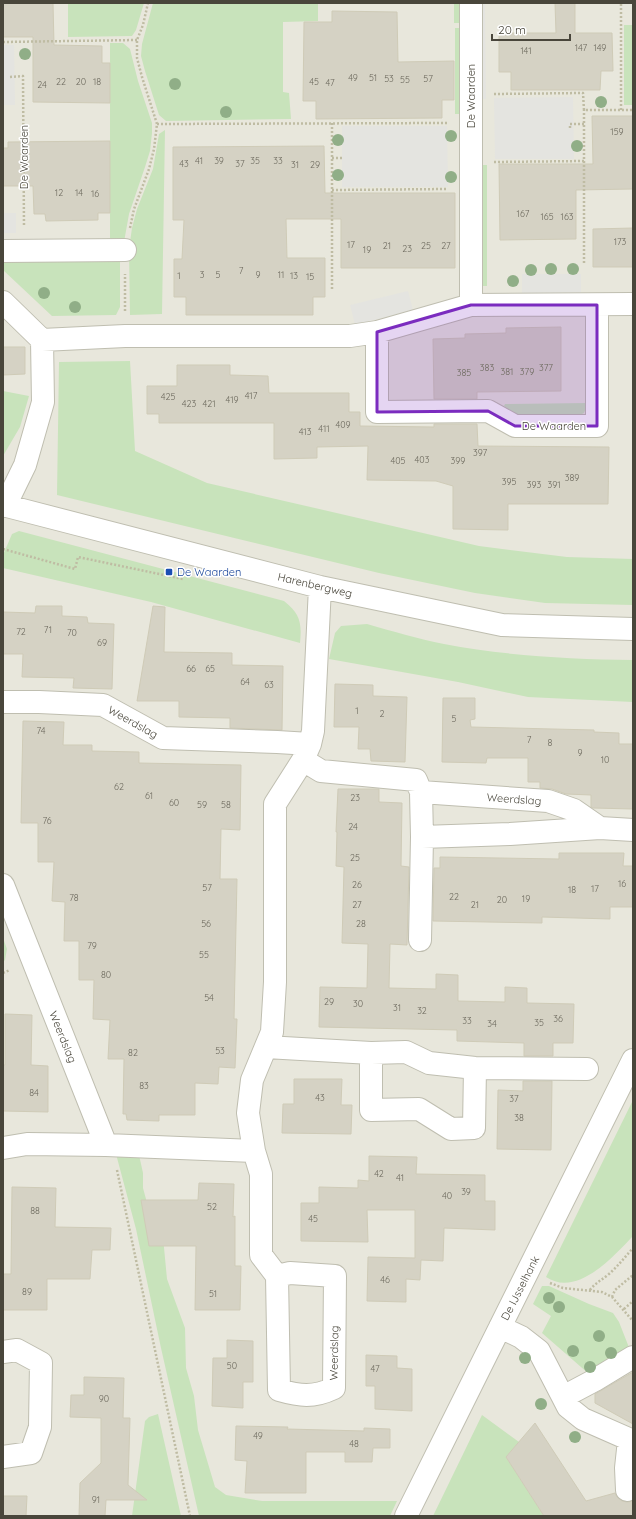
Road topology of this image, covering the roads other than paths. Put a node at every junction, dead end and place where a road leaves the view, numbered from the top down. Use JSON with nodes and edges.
{"nodes":[{"id":1,"x":471,"y":3,"type":"edge"},
{"id":2,"x":125,"y":250,"type":"road end"},
{"id":3,"x":14,"y":251,"type":"edge"},
{"id":4,"x":3,"y":302,"type":"edge"},
{"id":5,"x":633,"y":304,"type":"edge"},
{"id":6,"x":471,"y":305,"type":"junction"},
{"id":7,"x":597,"y":305,"type":"junction"},
{"id":8,"x":377,"y":332,"type":"junction"},
{"id":9,"x":42,"y":340,"type":"junction"},
{"id":10,"x":4,"y":506,"type":"edge"},
{"id":11,"x":320,"y":587,"type":"junction"},
{"id":12,"x":633,"y":629,"type":"edge"},
{"id":13,"x":3,"y":702,"type":"edge"},
{"id":14,"x":307,"y":752,"type":"junction"},
{"id":15,"x":421,"y":792,"type":"junction"},
{"id":16,"x":600,"y":828,"type":"junction"},
{"id":17,"x":633,"y":830,"type":"edge"},
{"id":18,"x":422,"y":837,"type":"junction"},
{"id":19,"x":3,"y":885,"type":"edge"},
{"id":20,"x":420,"y":940,"type":"dead end"},
{"id":21,"x":266,"y":1046,"type":"junction"},
{"id":22,"x":371,"y":1053,"type":"junction"},
{"id":23,"x":633,"y":1060,"type":"edge"},
{"id":24,"x":475,"y":1068,"type":"junction"},
{"id":25,"x":587,"y":1069,"type":"dead end"},
{"id":26,"x":106,"y":1145,"type":"junction"},
{"id":27,"x":3,"y":1148,"type":"edge"},
{"id":28,"x":254,"y":1151,"type":"junction"},
{"id":29,"x":277,"y":1276,"type":"junction"},
{"id":30,"x":500,"y":1327,"type":"junction"},
{"id":31,"x":3,"y":1352,"type":"edge"},
{"id":32,"x":633,"y":1357,"type":"edge"},
{"id":33,"x":563,"y":1397,"type":"junction"},
{"id":34,"x":631,"y":1440,"type":"edge"},
{"id":35,"x":3,"y":1457,"type":"edge"},
{"id":36,"x":627,"y":1490,"type":"dead end"},
{"id":37,"x":406,"y":1516,"type":"edge"}],
"edges":[{"from":1,"to":6,"type":"street","name":"De Waarden"},
{"from":2,"to":3,"type":"street"},
{"from":4,"to":9,"type":"street"},
{"from":5,"to":7,"type":"street"},
{"from":6,"to":7,"type":"street"},
{"from":6,"to":8,"type":"street"},
{"from":7,"to":8,"type":"street","name":"De Waarden"},
{"from":8,"to":9,"type":"street"},
{"from":9,"to":10,"type":"street"},
{"from":10,"to":11,"type":"street","name":"Harenbergweg"},
{"from":11,"to":12,"type":"street","name":"Harenbergweg"},
{"from":11,"to":14,"type":"street"},
{"from":13,"to":14,"type":"street","name":"Weerdslag"},
{"from":14,"to":15,"type":"street","name":"Weerdslag"},
{"from":14,"to":21,"type":"street"},
{"from":15,"to":16,"type":"street","name":"Weerdslag"},
{"from":15,"to":18,"type":"street"},
{"from":16,"to":17,"type":"street"},
{"from":16,"to":18,"type":"street"},
{"from":18,"to":20,"type":"street"},
{"from":19,"to":26,"type":"street","name":"Weerdslag"},
{"from":21,"to":22,"type":"street"},
{"from":21,"to":28,"type":"street"},
{"from":22,"to":24,"type":"street"},
{"from":22,"to":24,"type":"street"},
{"from":23,"to":30,"type":"street","name":"De IJsselhank"},
{"from":24,"to":25,"type":"street"},
{"from":26,"to":27,"type":"street"},
{"from":26,"to":28,"type":"street"},
{"from":28,"to":29,"type":"street"},
{"from":29,"to":29,"type":"street","name":"Weerdslag"},
{"from":30,"to":33,"type":"street"},
{"from":30,"to":37,"type":"street","name":"De IJsselhank"},
{"from":31,"to":35,"type":"street"},
{"from":32,"to":33,"type":"street"},
{"from":33,"to":34,"type":"street"},
{"from":34,"to":36,"type":"street"}]}
